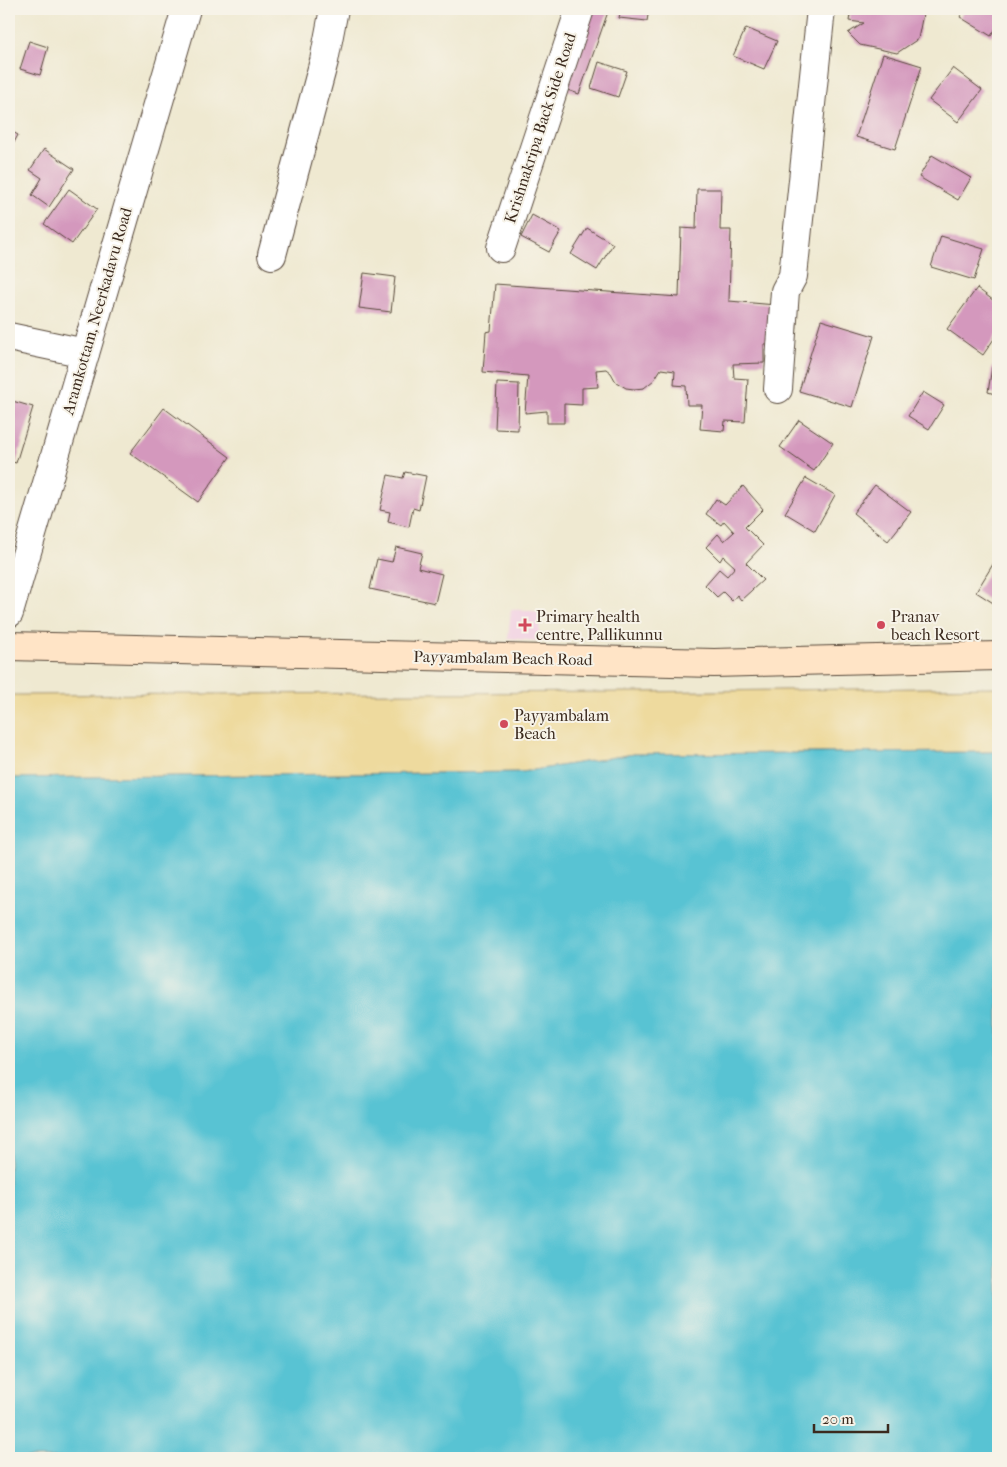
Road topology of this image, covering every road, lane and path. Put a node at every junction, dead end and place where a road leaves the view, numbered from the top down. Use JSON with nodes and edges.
{"nodes":[{"id":1,"x":186,"y":9,"type":"edge"},
{"id":2,"x":334,"y":9,"type":"edge"},
{"id":3,"x":580,"y":9,"type":"edge"},
{"id":4,"x":821,"y":9,"type":"edge"},
{"id":5,"x":501,"y":248,"type":"dead end"},
{"id":6,"x":272,"y":255,"type":"dead end"},
{"id":7,"x":9,"y":337,"type":"edge"},
{"id":8,"x":85,"y":353,"type":"junction"},
{"id":9,"x":778,"y":388,"type":"dead end"},
{"id":10,"x":9,"y":613,"type":"edge"},
{"id":11,"x":9,"y":646,"type":"edge"},
{"id":12,"x":998,"y":656,"type":"edge"}],
"edges":[{"from":1,"to":8,"type":"street","name":"Aramkottam, Neerkadavu Road"},
{"from":2,"to":6,"type":"street"},
{"from":3,"to":5,"type":"street","name":"Krishnakripa Back Side Road"},
{"from":4,"to":9,"type":"street"},
{"from":7,"to":8,"type":"street"},
{"from":8,"to":10,"type":"street","name":"Aramkottam, Neerkadavu Road"},
{"from":11,"to":12,"type":"main road","name":"Payyambalam Beach Road"}]}
